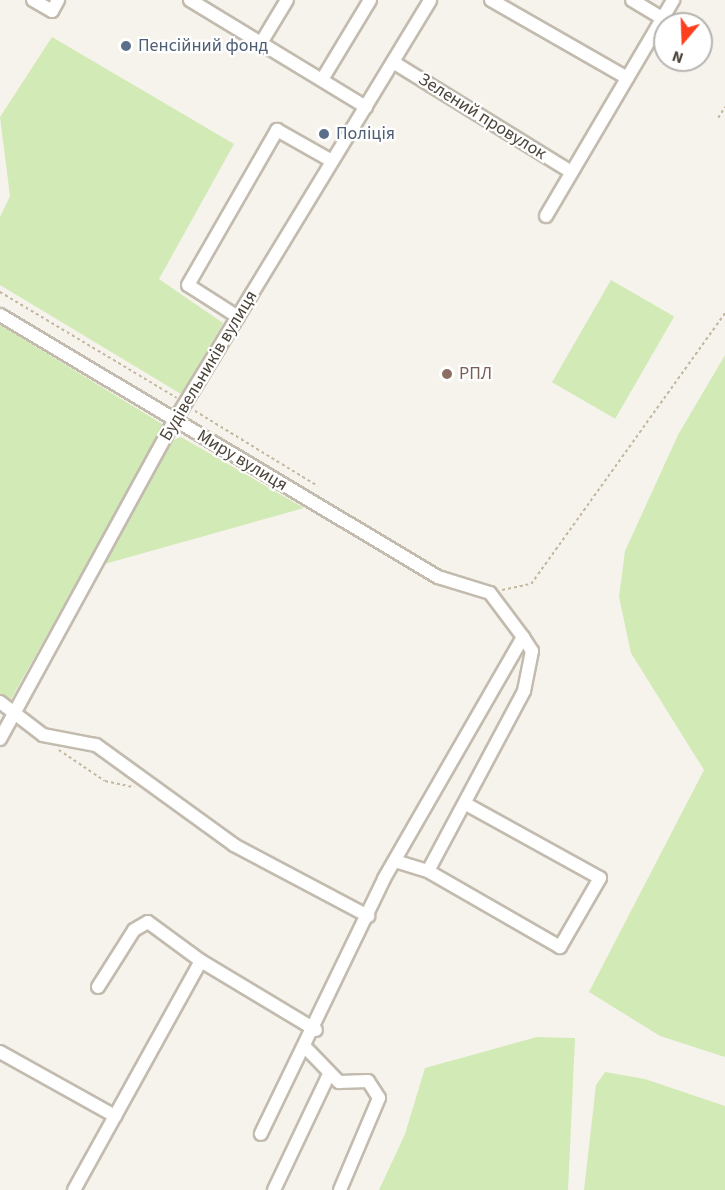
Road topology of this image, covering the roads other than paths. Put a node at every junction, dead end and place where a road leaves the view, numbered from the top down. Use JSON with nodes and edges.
{"nodes":[{"id":1,"x":33,"y":0,"type":"edge"},
{"id":2,"x":58,"y":0,"type":"edge"},
{"id":3,"x":190,"y":0,"type":"edge"},
{"id":4,"x":287,"y":0,"type":"edge"},
{"id":5,"x":370,"y":0,"type":"edge"},
{"id":6,"x":430,"y":0,"type":"edge"},
{"id":7,"x":491,"y":0,"type":"edge"},
{"id":8,"x":632,"y":0,"type":"edge"},
{"id":9,"x":653,"y":13,"type":"edge"},
{"id":10,"x":653,"y":33,"type":"edge"},
{"id":11,"x":261,"y":43,"type":"junction"},
{"id":12,"x":393,"y":62,"type":"junction"},
{"id":13,"x":323,"y":78,"type":"junction"},
{"id":14,"x":627,"y":78,"type":"junction"},
{"id":15,"x":366,"y":107,"type":"junction"},
{"id":16,"x":332,"y":161,"type":"junction"},
{"id":17,"x":571,"y":172,"type":"junction"},
{"id":18,"x":546,"y":216,"type":"dead end"},
{"id":19,"x":0,"y":315,"type":"edge"},
{"id":20,"x":238,"y":317,"type":"junction"},
{"id":21,"x":175,"y":420,"type":"junction"},
{"id":22,"x":523,"y":637,"type":"junction"},
{"id":23,"x":0,"y":702,"type":"edge"},
{"id":24,"x":15,"y":711,"type":"junction"},
{"id":25,"x":0,"y":739,"type":"edge"},
{"id":26,"x":466,"y":804,"type":"junction"},
{"id":27,"x":394,"y":861,"type":"junction"},
{"id":28,"x":428,"y":871,"type":"junction"},
{"id":29,"x":368,"y":916,"type":"junction"},
{"id":30,"x":201,"y":961,"type":"junction"},
{"id":31,"x":98,"y":987,"type":"dead end"},
{"id":32,"x":316,"y":1030,"type":"junction"},
{"id":33,"x":305,"y":1047,"type":"junction"},
{"id":34,"x":0,"y":1052,"type":"edge"},
{"id":35,"x":328,"y":1074,"type":"junction"},
{"id":36,"x":115,"y":1116,"type":"junction"},
{"id":37,"x":261,"y":1134,"type":"dead end"},
{"id":38,"x":74,"y":1190,"type":"edge"},
{"id":39,"x":274,"y":1190,"type":"edge"},
{"id":40,"x":340,"y":1190,"type":"edge"}],
"edges":[{"from":1,"to":2,"type":"street"},
{"from":3,"to":11,"type":"street"},
{"from":4,"to":11,"type":"street"},
{"from":5,"to":13,"type":"street"},
{"from":6,"to":12,"type":"street","name":"Будівельників вулиця"},
{"from":7,"to":14,"type":"street"},
{"from":8,"to":9,"type":"street"},
{"from":10,"to":14,"type":"street"},
{"from":11,"to":13,"type":"street"},
{"from":12,"to":15,"type":"street","name":"Будівельників вулиця"},
{"from":12,"to":17,"type":"street","name":"Зелений провулок"},
{"from":13,"to":15,"type":"street"},
{"from":14,"to":17,"type":"street"},
{"from":15,"to":16,"type":"street","name":"Будівельників вулиця"},
{"from":16,"to":20,"type":"street","name":"Будівельників вулиця"},
{"from":16,"to":20,"type":"street"},
{"from":17,"to":18,"type":"street"},
{"from":19,"to":21,"type":"street","name":"Миру вулиця"},
{"from":20,"to":21,"type":"street","name":"Будівельників вулиця"},
{"from":21,"to":22,"type":"street","name":"Миру вулиця"},
{"from":21,"to":24,"type":"street","name":"Будівельників вулиця"},
{"from":22,"to":26,"type":"street"},
{"from":22,"to":27,"type":"street"},
{"from":23,"to":24,"type":"street"},
{"from":24,"to":25,"type":"street","name":"Будівельників вулиця"},
{"from":24,"to":29,"type":"street"},
{"from":26,"to":28,"type":"street"},
{"from":26,"to":28,"type":"street"},
{"from":27,"to":28,"type":"street"},
{"from":27,"to":29,"type":"street"},
{"from":29,"to":32,"type":"street"},
{"from":30,"to":31,"type":"street"},
{"from":30,"to":32,"type":"street"},
{"from":30,"to":36,"type":"street"},
{"from":32,"to":33,"type":"street"},
{"from":33,"to":35,"type":"street"},
{"from":33,"to":37,"type":"street"},
{"from":34,"to":36,"type":"street"},
{"from":35,"to":39,"type":"street"},
{"from":35,"to":40,"type":"street"},
{"from":36,"to":38,"type":"street"}]}
